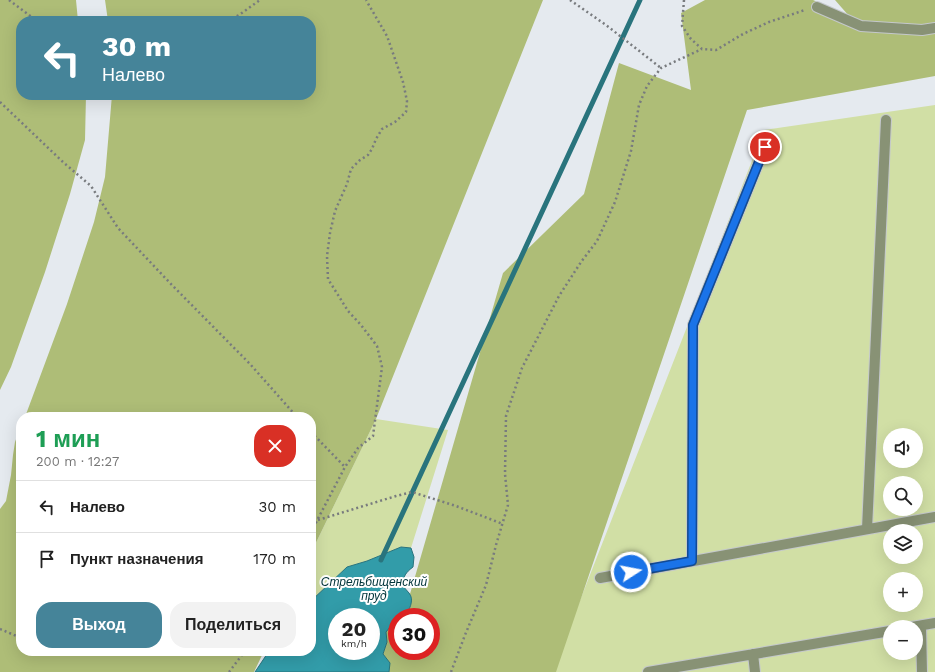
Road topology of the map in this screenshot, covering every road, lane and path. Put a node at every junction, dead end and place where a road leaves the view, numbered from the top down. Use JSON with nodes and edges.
{"nodes":[{"id":1,"x":10,"y":0,"type":"edge"},
{"id":2,"x":260,"y":0,"type":"edge"},
{"id":3,"x":366,"y":0,"type":"edge"},
{"id":4,"x":570,"y":0,"type":"edge"},
{"id":5,"x":684,"y":0,"type":"edge"},
{"id":6,"x":816,"y":7,"type":"joint"},
{"id":7,"x":31,"y":16,"type":"edge"},
{"id":8,"x":237,"y":16,"type":"edge"},
{"id":9,"x":935,"y":28,"type":"edge"},
{"id":10,"x":702,"y":49,"type":"junction"},
{"id":11,"x":661,"y":68,"type":"junction"},
{"id":12,"x":0,"y":102,"type":"edge"},
{"id":13,"x":886,"y":120,"type":"dead end"},
{"id":14,"x":765,"y":147,"type":"dead end"},
{"id":15,"x":293,"y":412,"type":"edge"},
{"id":16,"x":316,"y":437,"type":"edge"},
{"id":17,"x":344,"y":467,"type":"junction"},
{"id":18,"x":935,"y":517,"type":"edge"},
{"id":19,"x":318,"y":520,"type":"junction"},
{"id":20,"x":316,"y":523,"type":"edge"},
{"id":21,"x":503,"y":524,"type":"junction"},
{"id":22,"x":868,"y":529,"type":"junction"},
{"id":23,"x":692,"y":561,"type":"junction"},
{"id":24,"x":600,"y":578,"type":"dead end"},
{"id":25,"x":935,"y":623,"type":"edge"},
{"id":26,"x":923,"y":625,"type":"edge"},
{"id":27,"x":0,"y":630,"type":"edge"},
{"id":28,"x":883,"y":632,"type":"edge"},
{"id":29,"x":16,"y":636,"type":"edge"},
{"id":30,"x":753,"y":654,"type":"junction"},
{"id":31,"x":241,"y":656,"type":"edge"},
{"id":32,"x":921,"y":660,"type":"edge"},
{"id":33,"x":229,"y":672,"type":"edge"},
{"id":34,"x":452,"y":672,"type":"edge"},
{"id":35,"x":648,"y":672,"type":"edge"},
{"id":36,"x":755,"y":672,"type":"edge"},
{"id":37,"x":922,"y":672,"type":"edge"}],
"edges":[{"from":1,"to":7,"type":"path"},
{"from":2,"to":8,"type":"path"},
{"from":3,"to":17,"type":"path"},
{"from":4,"to":11,"type":"path"},
{"from":5,"to":10,"type":"path"},
{"from":6,"to":9,"type":"street"},
{"from":6,"to":10,"type":"path"},
{"from":10,"to":11,"type":"path"},
{"from":11,"to":21,"type":"path"},
{"from":12,"to":15,"type":"path"},
{"from":13,"to":22,"type":"street"},
{"from":14,"to":23,"type":"street"},
{"from":16,"to":17,"type":"path"},
{"from":17,"to":19,"type":"path"},
{"from":18,"to":22,"type":"street"},
{"from":19,"to":20,"type":"path"},
{"from":19,"to":21,"type":"path"},
{"from":21,"to":34,"type":"path"},
{"from":22,"to":23,"type":"street"},
{"from":23,"to":24,"type":"street"},
{"from":25,"to":26,"type":"street"},
{"from":27,"to":29,"type":"path"},
{"from":28,"to":30,"type":"street"},
{"from":30,"to":35,"type":"street"},
{"from":30,"to":36,"type":"street"},
{"from":31,"to":33,"type":"path"},
{"from":32,"to":37,"type":"street"}]}
